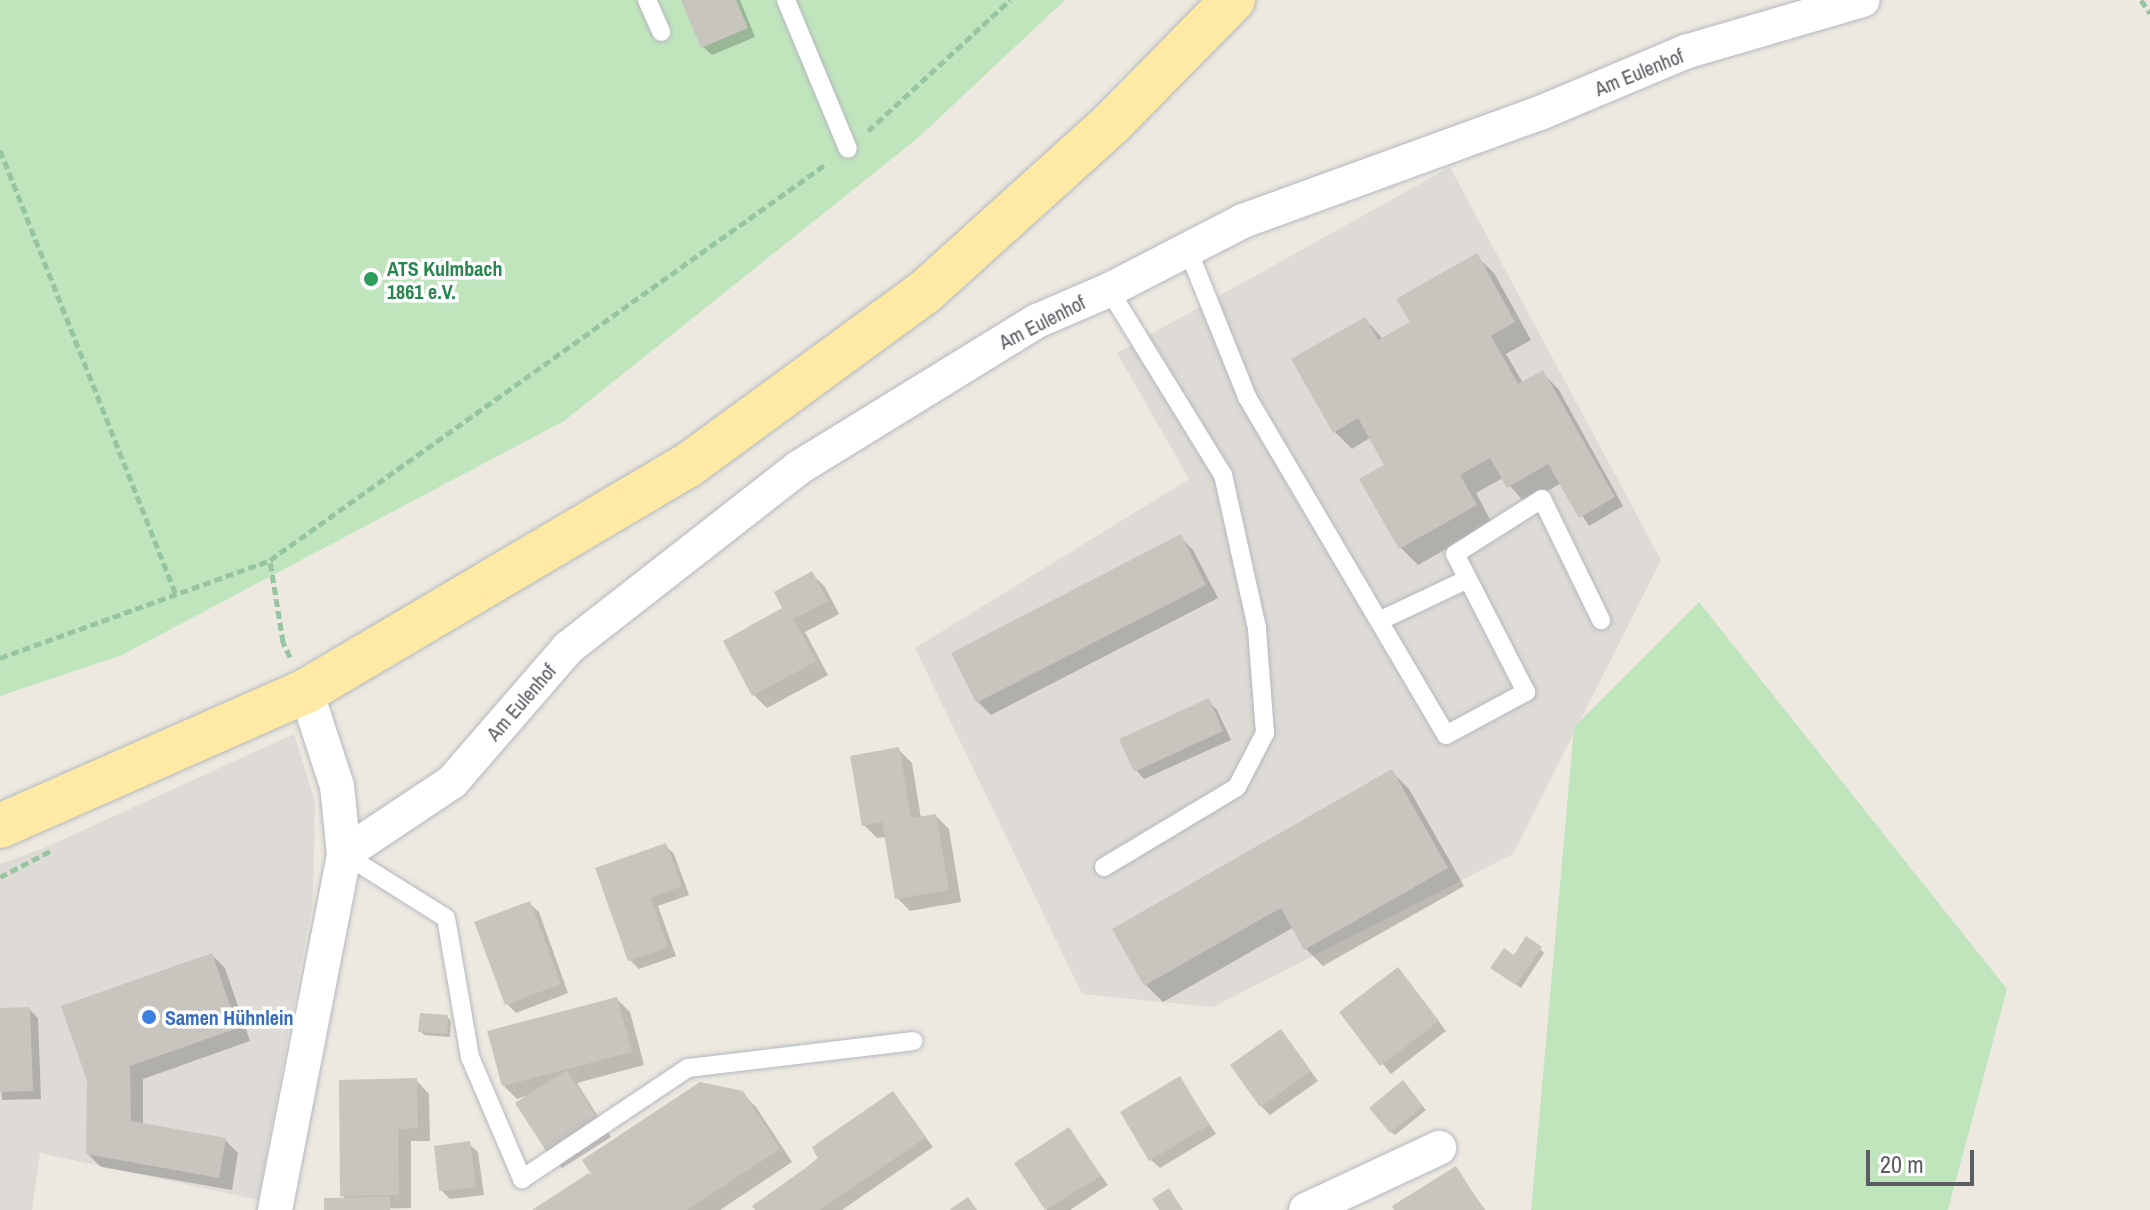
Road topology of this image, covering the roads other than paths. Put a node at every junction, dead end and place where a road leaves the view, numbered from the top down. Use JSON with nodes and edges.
{"nodes":[{"id":1,"x":647,"y":0,"type":"edge"},
{"id":2,"x":786,"y":0,"type":"edge"},
{"id":3,"x":1233,"y":0,"type":"edge"},
{"id":4,"x":1863,"y":0,"type":"edge"},
{"id":5,"x":661,"y":32,"type":"dead end"},
{"id":6,"x":848,"y":149,"type":"road end"},
{"id":7,"x":1188,"y":250,"type":"junction"},
{"id":8,"x":1109,"y":290,"type":"junction"},
{"id":9,"x":1468,"y":579,"type":"junction"},
{"id":10,"x":1601,"y":620,"type":"dead end"},
{"id":11,"x":1379,"y":621,"type":"junction"},
{"id":12,"x":306,"y":691,"type":"junction"},
{"id":13,"x":0,"y":826,"type":"edge"},
{"id":14,"x":344,"y":854,"type":"junction"},
{"id":15,"x":1104,"y":867,"type":"dead end"},
{"id":16,"x":913,"y":1041,"type":"dead end"},
{"id":17,"x":1439,"y":1148,"type":"dead end"},
{"id":18,"x":275,"y":1210,"type":"edge"},
{"id":19,"x":1306,"y":1210,"type":"edge"}],
"edges":[{"from":1,"to":5,"type":"lane"},
{"from":2,"to":6,"type":"lane"},
{"from":3,"to":12,"type":"main road"},
{"from":4,"to":7,"type":"street","name":"Am Eulenhof"},
{"from":7,"to":8,"type":"street","name":"Am Eulenhof"},
{"from":7,"to":11,"type":"lane"},
{"from":8,"to":14,"type":"street","name":"Am Eulenhof"},
{"from":8,"to":15,"type":"lane"},
{"from":9,"to":10,"type":"lane"},
{"from":9,"to":11,"type":"lane"},
{"from":9,"to":11,"type":"lane"},
{"from":12,"to":13,"type":"main road"},
{"from":12,"to":14,"type":"street"},
{"from":14,"to":16,"type":"lane"},
{"from":14,"to":18,"type":"street"},
{"from":17,"to":19,"type":"street"}]}
